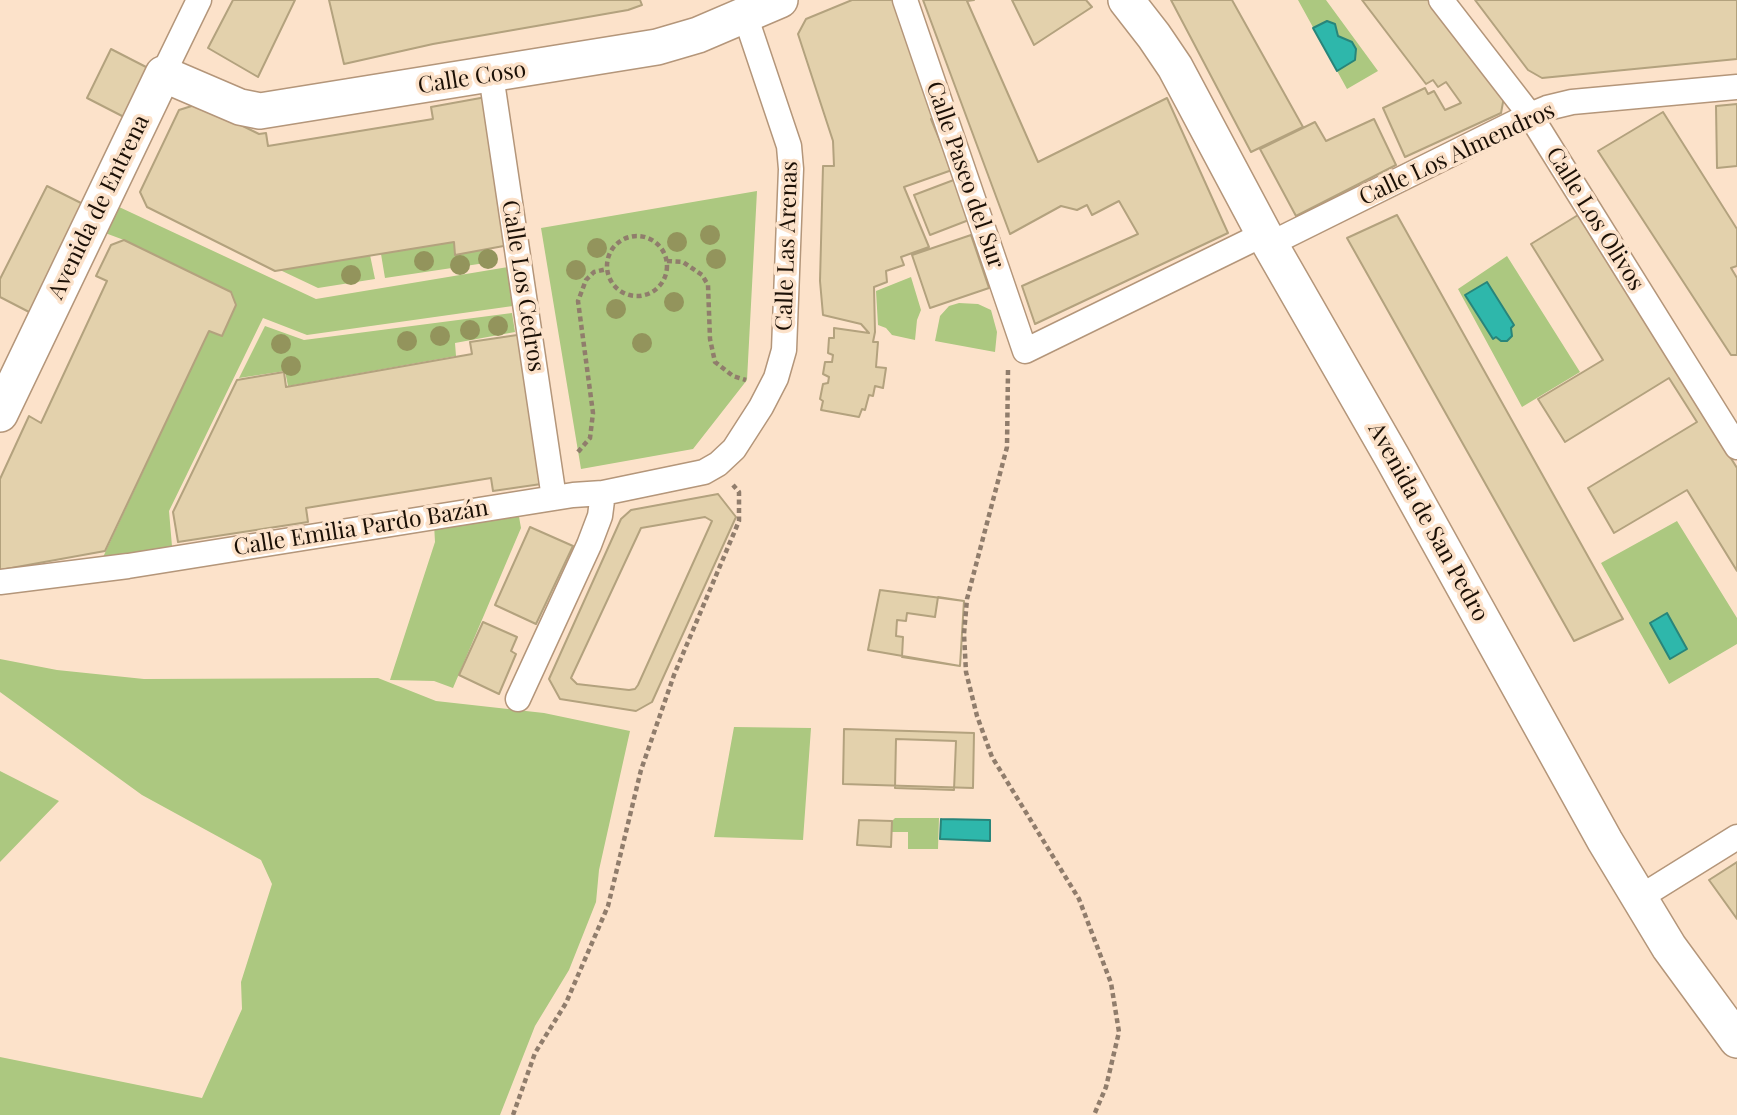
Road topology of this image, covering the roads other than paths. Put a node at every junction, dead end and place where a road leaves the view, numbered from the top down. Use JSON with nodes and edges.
{"nodes":[{"id":1,"x":199,"y":0,"type":"edge"},
{"id":2,"x":780,"y":0,"type":"edge"},
{"id":3,"x":905,"y":0,"type":"edge"},
{"id":4,"x":1126,"y":0,"type":"edge"},
{"id":5,"x":1441,"y":0,"type":"edge"},
{"id":6,"x":746,"y":15,"type":"junction"},
{"id":7,"x":163,"y":74,"type":"junction"},
{"id":8,"x":491,"y":75,"type":"junction"},
{"id":9,"x":1737,"y":87,"type":"edge"},
{"id":10,"x":1530,"y":115,"type":"junction"},
{"id":11,"x":1267,"y":239,"type":"junction"},
{"id":12,"x":0,"y":414,"type":"edge"},
{"id":13,"x":1737,"y":447,"type":"edge"},
{"id":14,"x":718,"y":464,"type":"joint"},
{"id":15,"x":603,"y":493,"type":"junction"},
{"id":16,"x":554,"y":498,"type":"junction"},
{"id":17,"x":0,"y":582,"type":"edge"},
{"id":18,"x":518,"y":699,"type":"dead end"},
{"id":19,"x":1737,"y":837,"type":"edge"},
{"id":20,"x":1639,"y":898,"type":"junction"},
{"id":21,"x":1737,"y":1040,"type":"edge"}],
"edges":[{"from":1,"to":7,"type":"street","name":"Avenida de Entrena"},
{"from":2,"to":6,"type":"main road","name":"Calle Coso"},
{"from":3,"to":11,"type":"street","name":"Calle Paseo del Sur"},
{"from":4,"to":11,"type":"main road","name":"Avenida de San Pedro"},
{"from":5,"to":10,"type":"street","name":"Calle Los Olivos"},
{"from":6,"to":8,"type":"main road","name":"Calle Coso"},
{"from":6,"to":14,"type":"street","name":"Calle Las Arenas"},
{"from":7,"to":8,"type":"main road","name":"Calle Coso"},
{"from":7,"to":12,"type":"main road","name":"Avenida de Entrena"},
{"from":8,"to":16,"type":"street","name":"Calle Los Cedros"},
{"from":9,"to":10,"type":"street","name":"Calle Los Almendros"},
{"from":10,"to":11,"type":"street","name":"Calle Los Almendros"},
{"from":10,"to":13,"type":"street","name":"Calle Los Olivos"},
{"from":11,"to":20,"type":"main road","name":"Avenida de San Pedro"},
{"from":14,"to":15,"type":"street","name":"Calle Emilia Pardo Bazán"},
{"from":15,"to":16,"type":"street","name":"Calle Emilia Pardo Bazán"},
{"from":15,"to":18,"type":"street"},
{"from":16,"to":17,"type":"street","name":"Calle Emilia Pardo Bazán"},
{"from":19,"to":20,"type":"street"},
{"from":20,"to":21,"type":"main road","name":"Avenida de San Pedro"}]}
